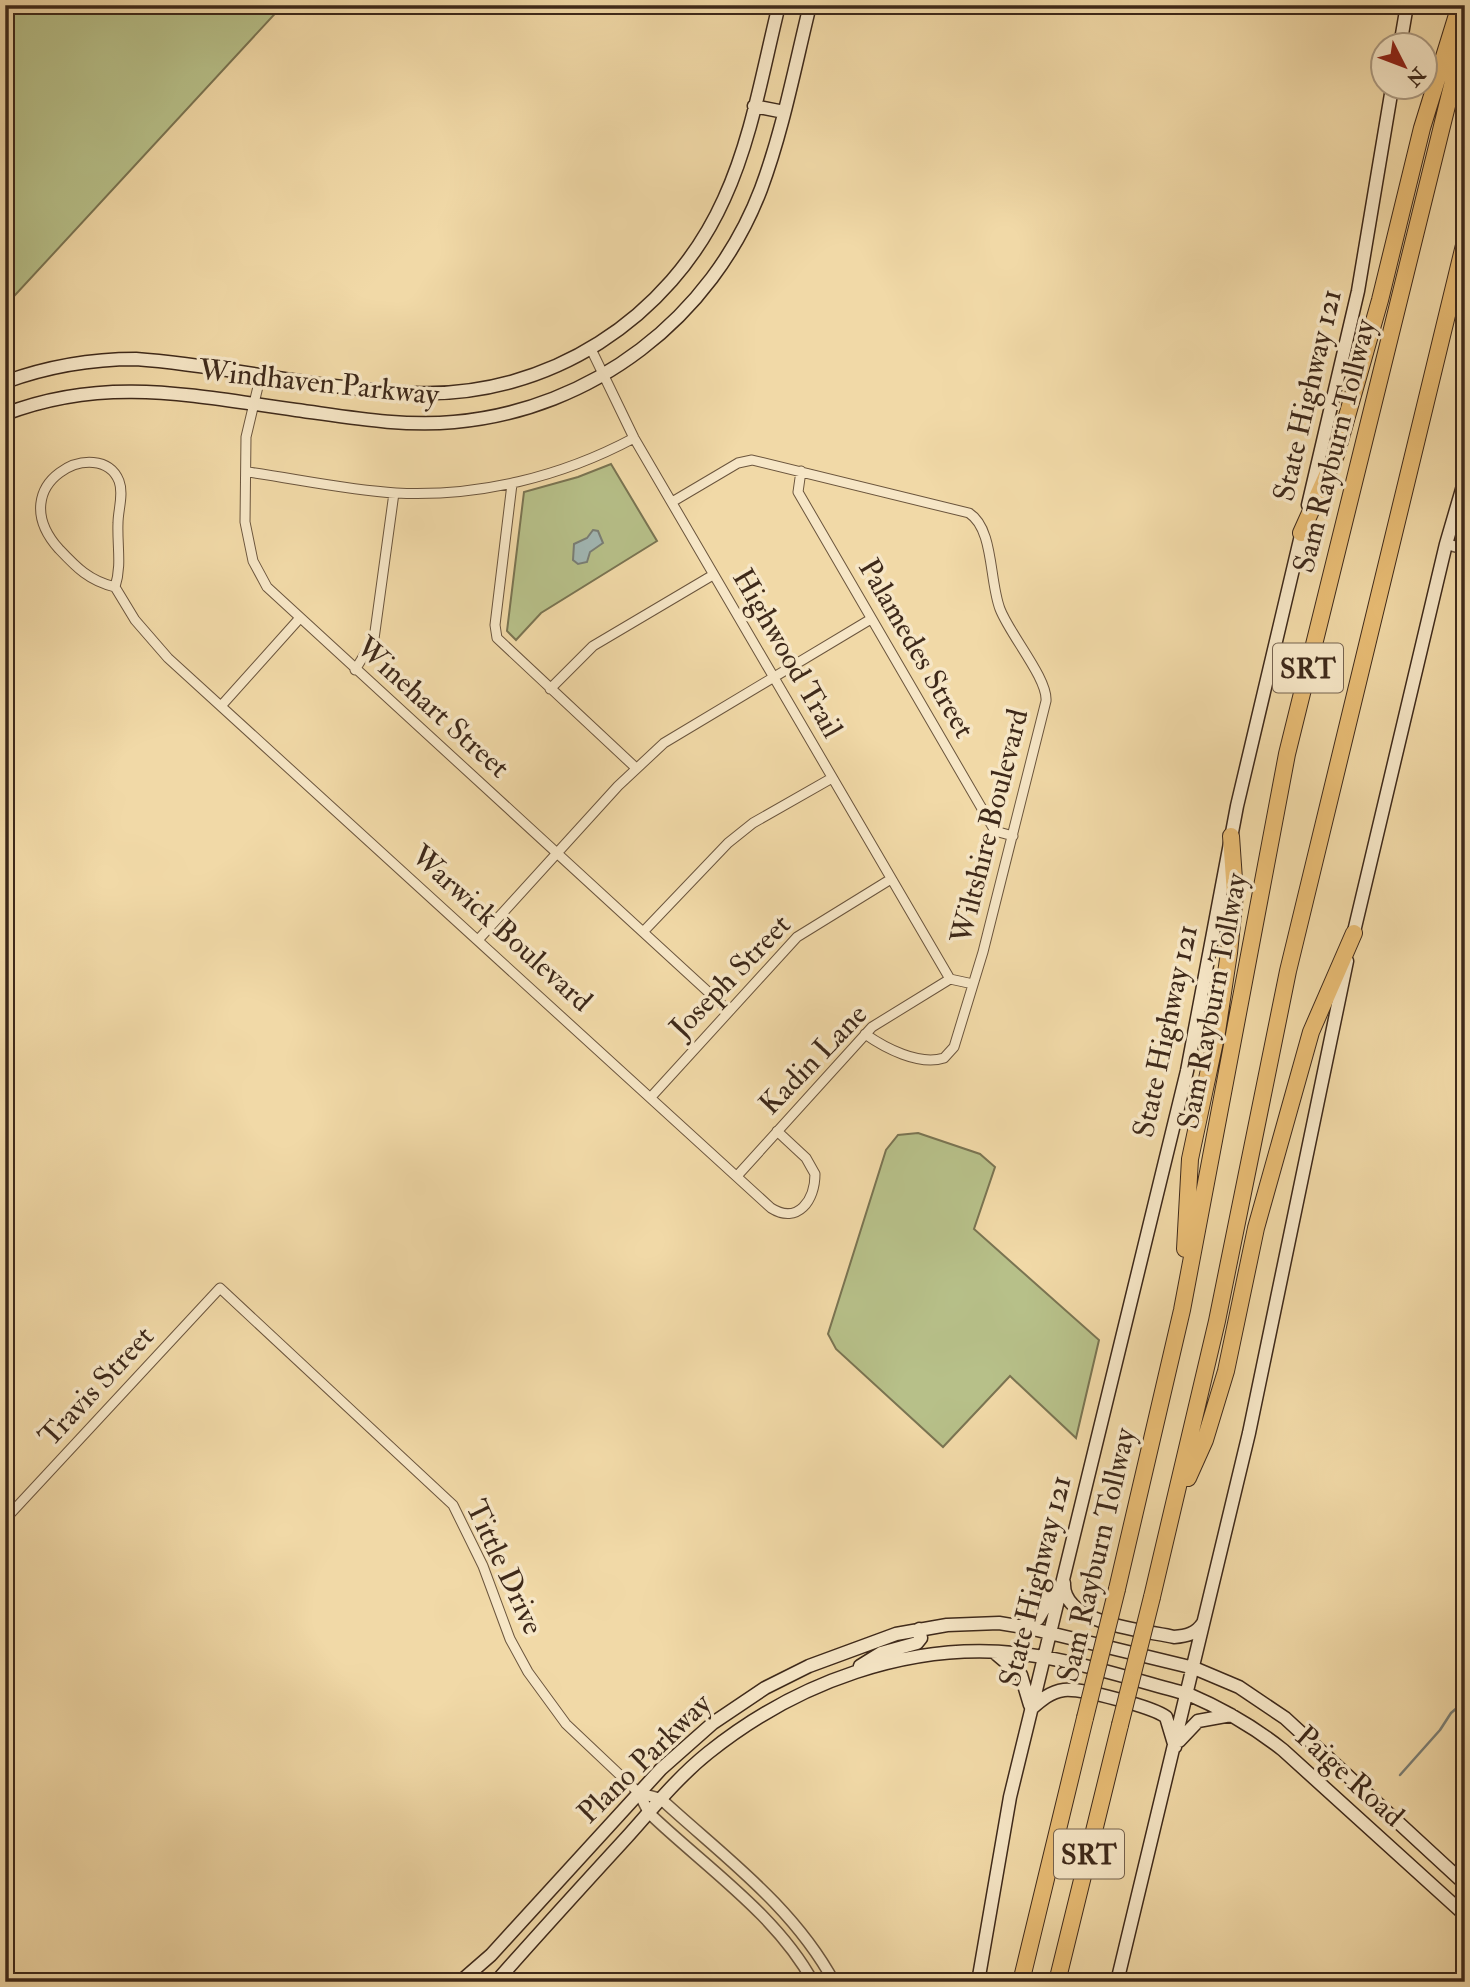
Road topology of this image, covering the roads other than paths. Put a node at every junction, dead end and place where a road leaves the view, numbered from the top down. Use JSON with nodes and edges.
{"nodes":[{"id":1,"x":779,"y":5,"type":"edge"},
{"id":2,"x":810,"y":5,"type":"edge"},
{"id":3,"x":1407,"y":5,"type":"edge"},
{"id":4,"x":1460,"y":5,"type":"edge"},
{"id":5,"x":1402,"y":32,"type":"edge"},
{"id":6,"x":1465,"y":33,"type":"edge"},
{"id":7,"x":1390,"y":102,"type":"edge"},
{"id":8,"x":754,"y":106,"type":"junction"},
{"id":9,"x":784,"y":112,"type":"junction"},
{"id":10,"x":1465,"y":241,"type":"edge"},
{"id":11,"x":591,"y":349,"type":"junction"},
{"id":12,"x":261,"y":374,"type":"junction"},
{"id":13,"x":606,"y":374,"type":"junction"},
{"id":14,"x":5,"y":382,"type":"edge"},
{"id":15,"x":254,"y":404,"type":"junction"},
{"id":16,"x":5,"y":414,"type":"edge"},
{"id":17,"x":634,"y":438,"type":"junction"},
{"id":18,"x":1465,"y":442,"type":"edge"},
{"id":19,"x":801,"y":471,"type":"junction"},
{"id":20,"x":247,"y":472,"type":"junction"},
{"id":21,"x":1464,"y":480,"type":"edge"},
{"id":22,"x":512,"y":484,"type":"junction"},
{"id":23,"x":394,"y":492,"type":"junction"},
{"id":24,"x":673,"y":502,"type":"junction"},
{"id":25,"x":1301,"y":533,"type":"junction"},
{"id":26,"x":1446,"y":544,"type":"junction"},
{"id":27,"x":1465,"y":549,"type":"edge"},
{"id":28,"x":713,"y":575,"type":"junction"},
{"id":29,"x":114,"y":587,"type":"junction"},
{"id":30,"x":871,"y":619,"type":"junction"},
{"id":31,"x":299,"y":620,"type":"junction"},
{"id":32,"x":355,"y":670,"type":"junction"},
{"id":33,"x":774,"y":677,"type":"junction"},
{"id":34,"x":550,"y":689,"type":"junction"},
{"id":35,"x":221,"y":706,"type":"junction"},
{"id":36,"x":636,"y":768,"type":"junction"},
{"id":37,"x":832,"y":778,"type":"junction"},
{"id":38,"x":1013,"y":836,"type":"junction"},
{"id":39,"x":1231,"y":836,"type":"junction"},
{"id":40,"x":556,"y":853,"type":"junction"},
{"id":41,"x":891,"y":879,"type":"junction"},
{"id":42,"x":643,"y":932,"type":"junction"},
{"id":43,"x":1354,"y":933,"type":"junction"},
{"id":44,"x":478,"y":940,"type":"junction"},
{"id":45,"x":950,"y":979,"type":"junction"},
{"id":46,"x":973,"y":984,"type":"junction"},
{"id":47,"x":729,"y":1011,"type":"junction"},
{"id":48,"x":865,"y":1034,"type":"junction"},
{"id":49,"x":651,"y":1097,"type":"junction"},
{"id":50,"x":777,"y":1132,"type":"junction"},
{"id":51,"x":737,"y":1176,"type":"junction"},
{"id":52,"x":220,"y":1288,"type":"joint"},
{"id":53,"x":1182,"y":1310,"type":"junction"},
{"id":54,"x":1174,"y":1509,"type":"junction"},
{"id":55,"x":6,"y":1513,"type":"edge"},
{"id":56,"x":1065,"y":1569,"type":"junction"},
{"id":57,"x":1206,"y":1620,"type":"junction"},
{"id":58,"x":1020,"y":1626,"type":"junction"},
{"id":59,"x":919,"y":1629,"type":"junction"},
{"id":60,"x":1049,"y":1632,"type":"junction"},
{"id":61,"x":994,"y":1652,"type":"junction"},
{"id":62,"x":1043,"y":1658,"type":"junction"},
{"id":63,"x":1194,"y":1668,"type":"junction"},
{"id":64,"x":851,"y":1672,"type":"junction"},
{"id":65,"x":1188,"y":1694,"type":"junction"},
{"id":66,"x":1031,"y":1709,"type":"junction"},
{"id":67,"x":1233,"y":1715,"type":"junction"},
{"id":68,"x":1175,"y":1747,"type":"junction"},
{"id":69,"x":639,"y":1793,"type":"junction"},
{"id":70,"x":661,"y":1799,"type":"junction"},
{"id":71,"x":649,"y":1813,"type":"junction"},
{"id":72,"x":1398,"y":1824,"type":"junction"},
{"id":73,"x":1383,"y":1840,"type":"junction"},
{"id":74,"x":1465,"y":1884,"type":"edge"},
{"id":75,"x":1040,"y":1904,"type":"junction"},
{"id":76,"x":1465,"y":1916,"type":"edge"},
{"id":77,"x":460,"y":1982,"type":"edge"},
{"id":78,"x":496,"y":1982,"type":"edge"},
{"id":79,"x":813,"y":1982,"type":"edge"},
{"id":80,"x":834,"y":1982,"type":"edge"},
{"id":81,"x":978,"y":1982,"type":"edge"},
{"id":82,"x":1010,"y":1982,"type":"edge"},
{"id":83,"x":1021,"y":1982,"type":"edge"},
{"id":84,"x":1058,"y":1982,"type":"edge"},
{"id":85,"x":1117,"y":1982,"type":"edge"}],
"edges":[{"from":1,"to":8,"type":"main road","name":"Windhaven Parkway"},
{"from":2,"to":9,"type":"main road","name":"Windhaven Parkway"},
{"from":3,"to":5,"type":"main road"},
{"from":4,"to":25,"type":"highway"},
{"from":6,"to":53,"type":"highway","name":"Sam Rayburn Tollway","number":"SRT"},
{"from":7,"to":25,"type":"main road","name":"State Highway 121"},
{"from":8,"to":9,"type":"main road"},
{"from":8,"to":11,"type":"main road","name":"Windhaven Parkway"},
{"from":9,"to":13,"type":"main road","name":"Windhaven Parkway"},
{"from":10,"to":54,"type":"highway","name":"Sam Rayburn Tollway","number":"SRT"},
{"from":11,"to":12,"type":"main road","name":"Windhaven Parkway"},
{"from":11,"to":13,"type":"street","name":"Highwood Trail"},
{"from":12,"to":14,"type":"main road","name":"Windhaven Parkway"},
{"from":12,"to":15,"type":"street","name":"Winehart Street"},
{"from":13,"to":15,"type":"main road","name":"Windhaven Parkway"},
{"from":13,"to":17,"type":"street","name":"Highwood Trail"},
{"from":15,"to":16,"type":"main road","name":"Windhaven Parkway"},
{"from":15,"to":20,"type":"street","name":"Winehart Street"},
{"from":17,"to":22,"type":"street"},
{"from":17,"to":24,"type":"street","name":"Highwood Trail"},
{"from":18,"to":21,"type":"highway"},
{"from":19,"to":24,"type":"street","name":"Wiltshire Boulevard"},
{"from":19,"to":30,"type":"street","name":"Palamedes Street"},
{"from":19,"to":38,"type":"street","name":"Wiltshire Boulevard"},
{"from":20,"to":23,"type":"street"},
{"from":20,"to":31,"type":"street","name":"Winehart Street"},
{"from":21,"to":26,"type":"main road"},
{"from":22,"to":23,"type":"street"},
{"from":22,"to":34,"type":"street"},
{"from":23,"to":32,"type":"street"},
{"from":24,"to":28,"type":"street","name":"Highwood Trail"},
{"from":25,"to":39,"type":"main road","name":"State Highway 121"},
{"from":26,"to":27,"type":"street"},
{"from":26,"to":43,"type":"main road"},
{"from":28,"to":33,"type":"street","name":"Highwood Trail"},
{"from":28,"to":34,"type":"street"},
{"from":29,"to":29,"type":"street","name":"Warwick Boulevard"},
{"from":29,"to":35,"type":"street","name":"Warwick Boulevard"},
{"from":30,"to":33,"type":"street"},
{"from":30,"to":38,"type":"street","name":"Palamedes Street"},
{"from":31,"to":32,"type":"street","name":"Winehart Street"},
{"from":31,"to":35,"type":"street"},
{"from":32,"to":40,"type":"street","name":"Winehart Street"},
{"from":33,"to":36,"type":"street"},
{"from":33,"to":37,"type":"street","name":"Highwood Trail"},
{"from":34,"to":36,"type":"street"},
{"from":35,"to":44,"type":"street","name":"Warwick Boulevard"},
{"from":36,"to":40,"type":"street"},
{"from":37,"to":41,"type":"street","name":"Highwood Trail"},
{"from":37,"to":42,"type":"street"},
{"from":38,"to":46,"type":"street","name":"Wiltshire Boulevard"},
{"from":39,"to":53,"type":"highway"},
{"from":39,"to":56,"type":"main road","name":"State Highway 121"},
{"from":40,"to":42,"type":"street","name":"Winehart Street"},
{"from":40,"to":44,"type":"street"},
{"from":41,"to":45,"type":"street","name":"Highwood Trail"},
{"from":41,"to":47,"type":"street","name":"Joseph Street"},
{"from":42,"to":47,"type":"street","name":"Winehart Street"},
{"from":43,"to":54,"type":"highway"},
{"from":43,"to":57,"type":"main road"},
{"from":44,"to":49,"type":"street","name":"Warwick Boulevard"},
{"from":45,"to":46,"type":"street"},
{"from":45,"to":48,"type":"street","name":"Kadin Lane"},
{"from":46,"to":48,"type":"street","name":"Wiltshire Boulevard"},
{"from":47,"to":49,"type":"street","name":"Joseph Street"},
{"from":48,"to":50,"type":"street","name":"Kadin Lane"},
{"from":49,"to":51,"type":"street","name":"Warwick Boulevard"},
{"from":50,"to":51,"type":"street","name":"Kadin Lane"},
{"from":50,"to":51,"type":"street","name":"Warwick Boulevard"},
{"from":52,"to":55,"type":"street","name":"Travis Street"},
{"from":52,"to":69,"type":"street","name":"Tittle Drive"},
{"from":53,"to":75,"type":"highway","name":"Sam Rayburn Tollway","number":"SRT","bridge":true},
{"from":54,"to":84,"type":"highway","name":"Sam Rayburn Tollway","number":"SRT","bridge":true},
{"from":56,"to":57,"type":"main road"},
{"from":56,"to":58,"type":"main road"},
{"from":56,"to":60,"type":"main road","name":"State Highway 121"},
{"from":57,"to":63,"type":"main road"},
{"from":58,"to":59,"type":"main road","name":"Plano Parkway"},
{"from":58,"to":60,"type":"main road","name":"Plano Parkway"},
{"from":59,"to":64,"type":"main road"},
{"from":59,"to":69,"type":"main road","name":"Plano Parkway"},
{"from":60,"to":62,"type":"main road","name":"State Highway 121"},
{"from":60,"to":63,"type":"main road","name":"Plano Parkway"},
{"from":61,"to":62,"type":"main road","name":"Plano Parkway"},
{"from":61,"to":64,"type":"main road","name":"Plano Parkway"},
{"from":61,"to":66,"type":"main road"},
{"from":62,"to":65,"type":"main road","name":"Plano Parkway"},
{"from":62,"to":66,"type":"main road","name":"State Highway 121"},
{"from":63,"to":65,"type":"main road"},
{"from":63,"to":72,"type":"main road","name":"Paige Road"},
{"from":64,"to":70,"type":"main road","name":"Plano Parkway"},
{"from":65,"to":67,"type":"main road","name":"Paige Road"},
{"from":65,"to":68,"type":"main road"},
{"from":66,"to":68,"type":"main road"},
{"from":66,"to":81,"type":"main road","name":"State Highway 121"},
{"from":67,"to":68,"type":"main road"},
{"from":67,"to":73,"type":"main road","name":"Paige Road"},
{"from":68,"to":85,"type":"main road"},
{"from":69,"to":70,"type":"street"},
{"from":69,"to":71,"type":"street"},
{"from":69,"to":77,"type":"main road","name":"Plano Parkway"},
{"from":70,"to":71,"type":"main road","name":"Plano Parkway"},
{"from":70,"to":80,"type":"street"},
{"from":71,"to":78,"type":"main road","name":"Plano Parkway"},
{"from":71,"to":79,"type":"street"},
{"from":72,"to":73,"type":"main road"},
{"from":72,"to":74,"type":"main road","name":"Paige Road"},
{"from":73,"to":76,"type":"main road","name":"Paige Road"},
{"from":75,"to":82,"type":"highway"},
{"from":75,"to":83,"type":"highway","name":"Sam Rayburn Tollway","number":"SRT"}]}
